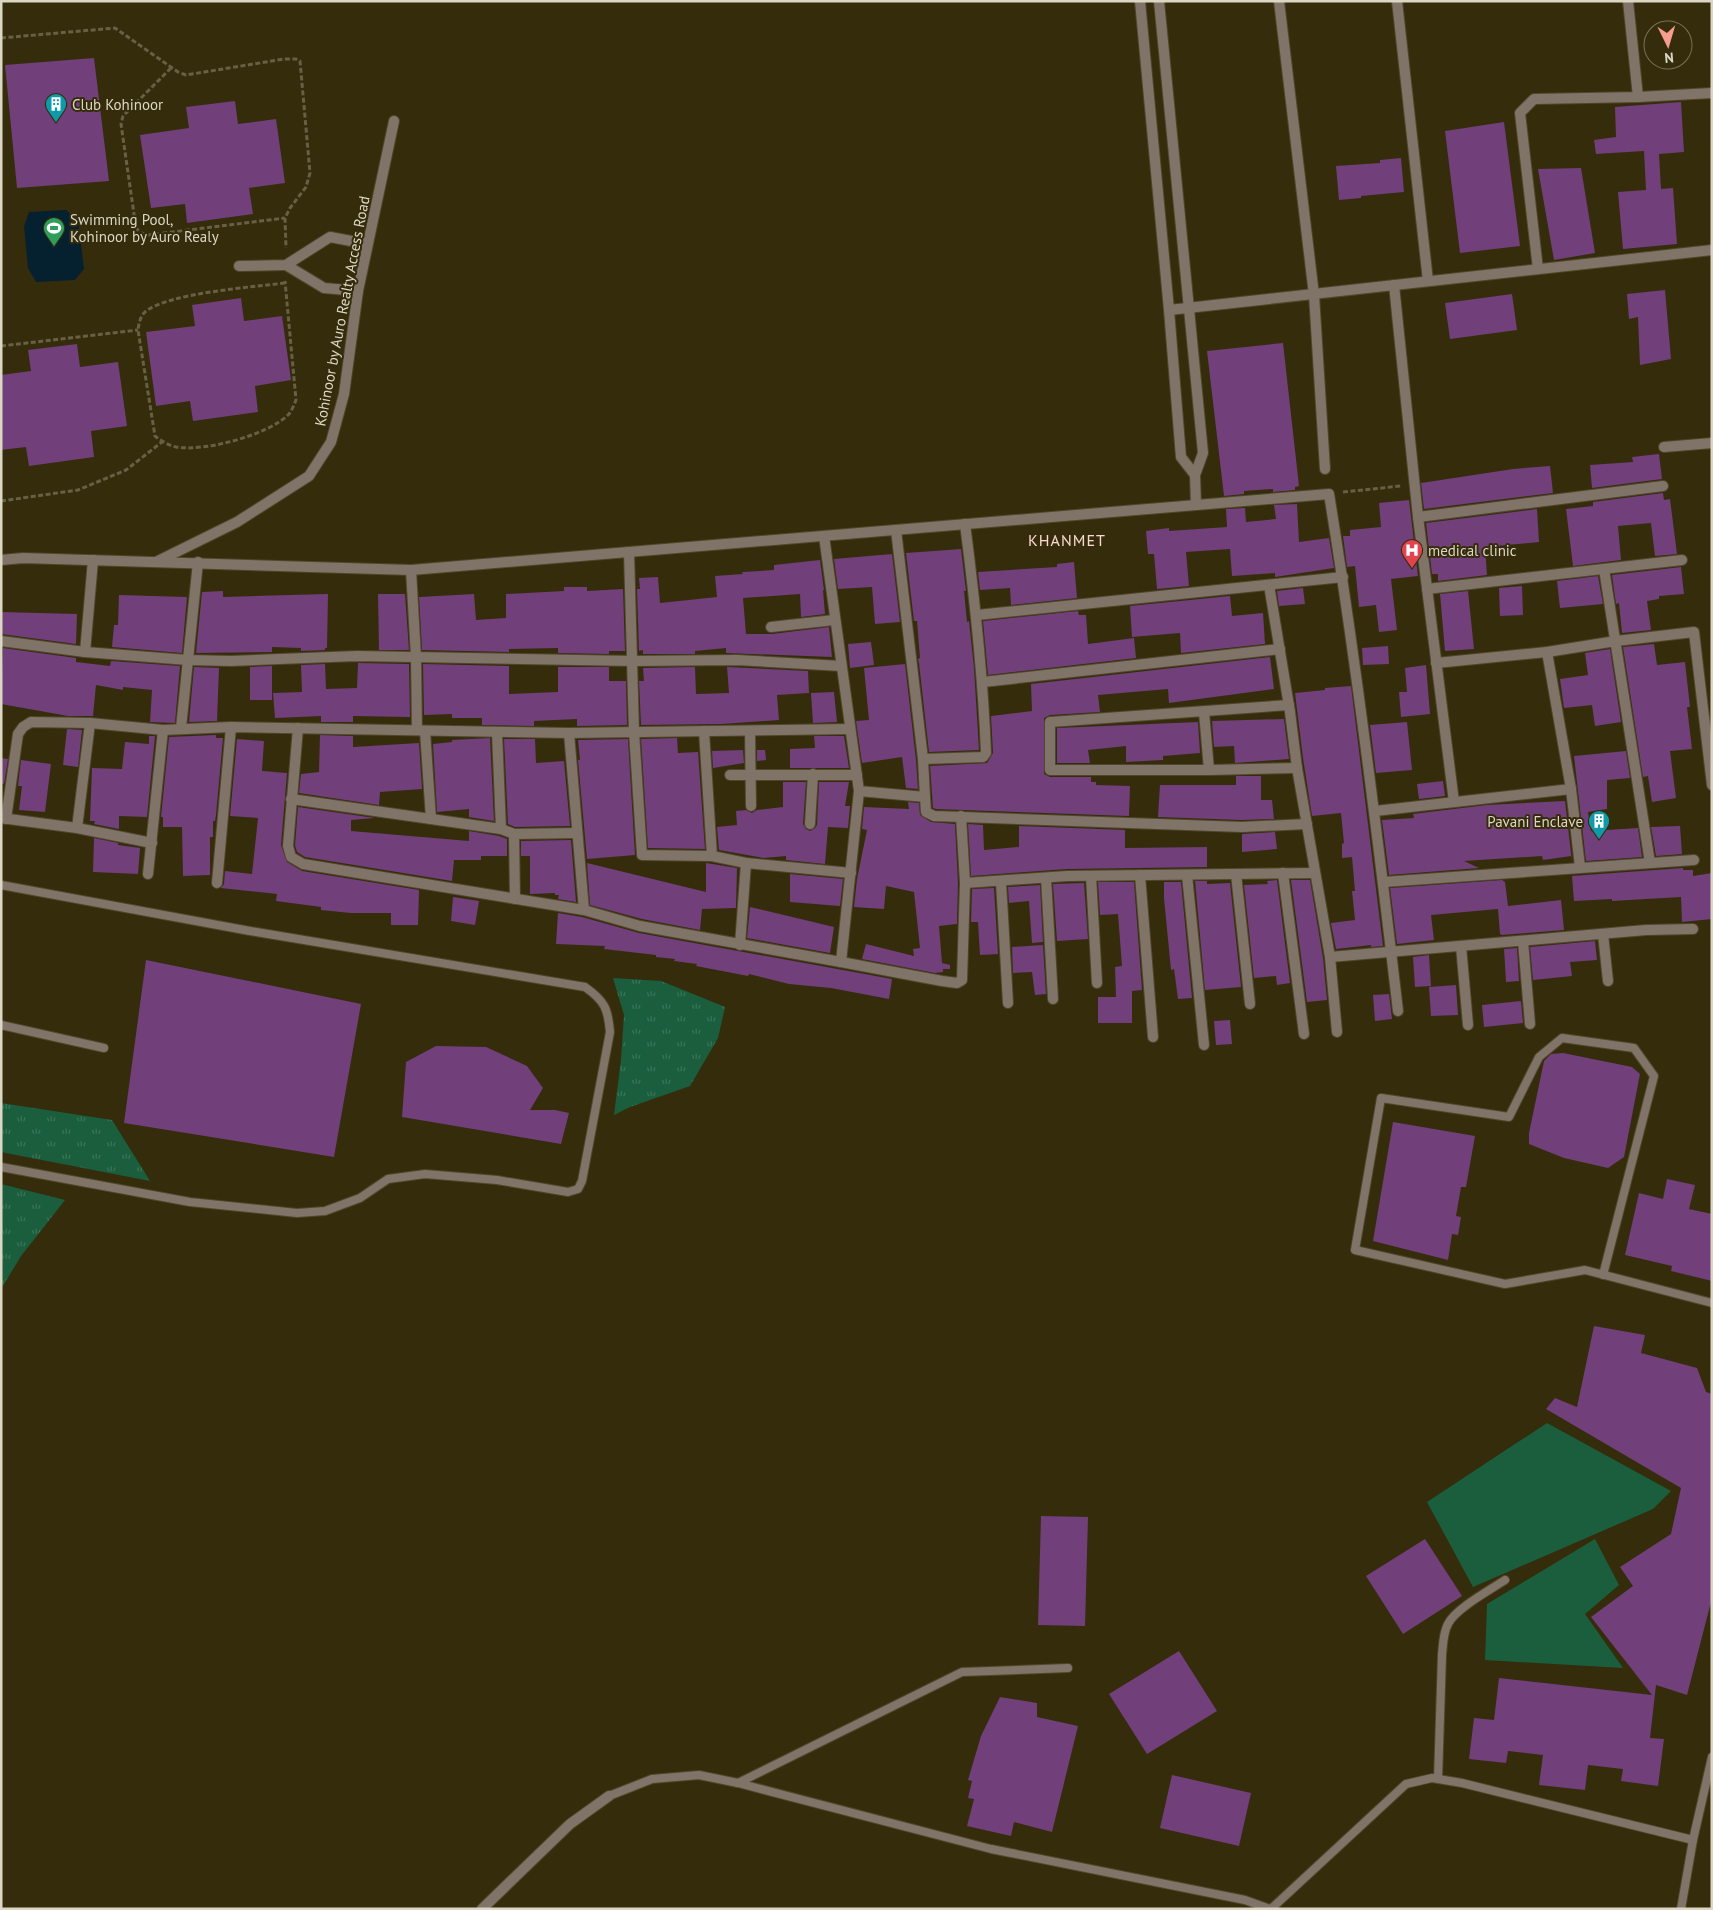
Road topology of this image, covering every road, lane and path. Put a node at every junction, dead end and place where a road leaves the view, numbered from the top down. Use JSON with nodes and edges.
{"nodes":[{"id":1,"x":1140,"y":1,"type":"edge"},
{"id":2,"x":1159,"y":1,"type":"edge"},
{"id":3,"x":1279,"y":1,"type":"edge"},
{"id":4,"x":1397,"y":1,"type":"edge"},
{"id":5,"x":1628,"y":1,"type":"edge"},
{"id":6,"x":1,"y":38,"type":"edge"},
{"id":7,"x":171,"y":68,"type":"junction"},
{"id":8,"x":1712,"y":93,"type":"edge"},
{"id":9,"x":1638,"y":97,"type":"junction"},
{"id":10,"x":394,"y":121,"type":"dead end"},
{"id":11,"x":285,"y":218,"type":"junction"},
{"id":12,"x":367,"y":244,"type":"junction"},
{"id":13,"x":1712,"y":250,"type":"edge"},
{"id":14,"x":286,"y":265,"type":"junction"},
{"id":15,"x":240,"y":266,"type":"dead end"},
{"id":16,"x":1538,"y":269,"type":"junction"},
{"id":17,"x":1428,"y":281,"type":"junction"},
{"id":18,"x":285,"y":283,"type":"junction"},
{"id":19,"x":1394,"y":285,"type":"junction"},
{"id":20,"x":358,"y":291,"type":"junction"},
{"id":21,"x":1314,"y":295,"type":"junction"},
{"id":22,"x":1190,"y":308,"type":"junction"},
{"id":23,"x":1169,"y":310,"type":"junction"},
{"id":24,"x":138,"y":330,"type":"junction"},
{"id":25,"x":1,"y":346,"type":"edge"},
{"id":26,"x":162,"y":442,"type":"junction"},
{"id":27,"x":1712,"y":443,"type":"edge"},
{"id":28,"x":1664,"y":447,"type":"dead end"},
{"id":29,"x":1325,"y":469,"type":"dead end"},
{"id":30,"x":1195,"y":475,"type":"junction"},
{"id":31,"x":1414,"y":484,"type":"junction"},
{"id":32,"x":1663,"y":486,"type":"dead end"},
{"id":33,"x":1329,"y":494,"type":"junction"},
{"id":34,"x":1,"y":501,"type":"edge"},
{"id":35,"x":1196,"y":505,"type":"junction"},
{"id":36,"x":1418,"y":517,"type":"junction"},
{"id":37,"x":965,"y":524,"type":"junction"},
{"id":38,"x":896,"y":530,"type":"junction"},
{"id":39,"x":824,"y":536,"type":"junction"},
{"id":40,"x":629,"y":552,"type":"junction"},
{"id":41,"x":1,"y":560,"type":"edge"},
{"id":42,"x":93,"y":560,"type":"junction"},
{"id":43,"x":1682,"y":560,"type":"dead end"},
{"id":44,"x":158,"y":562,"type":"junction"},
{"id":45,"x":198,"y":562,"type":"junction"},
{"id":46,"x":1604,"y":569,"type":"junction"},
{"id":47,"x":411,"y":570,"type":"junction"},
{"id":48,"x":1343,"y":577,"type":"junction"},
{"id":49,"x":1269,"y":585,"type":"junction"},
{"id":50,"x":1427,"y":588,"type":"junction"},
{"id":51,"x":977,"y":615,"type":"junction"},
{"id":52,"x":834,"y":620,"type":"junction"},
{"id":53,"x":771,"y":627,"type":"dead end"},
{"id":54,"x":1,"y":641,"type":"edge"},
{"id":55,"x":1616,"y":641,"type":"junction"},
{"id":56,"x":1280,"y":649,"type":"junction"},
{"id":57,"x":85,"y":652,"type":"junction"},
{"id":58,"x":1547,"y":652,"type":"junction"},
{"id":59,"x":416,"y":657,"type":"junction"},
{"id":60,"x":188,"y":660,"type":"junction"},
{"id":61,"x":633,"y":661,"type":"junction"},
{"id":62,"x":1436,"y":663,"type":"junction"},
{"id":63,"x":841,"y":666,"type":"junction"},
{"id":64,"x":983,"y":682,"type":"junction"},
{"id":65,"x":1289,"y":705,"type":"junction"},
{"id":66,"x":1204,"y":712,"type":"junction"},
{"id":67,"x":90,"y":724,"type":"junction"},
{"id":68,"x":231,"y":727,"type":"junction"},
{"id":69,"x":181,"y":728,"type":"junction"},
{"id":70,"x":298,"y":728,"type":"junction"},
{"id":71,"x":850,"y":729,"type":"junction"},
{"id":72,"x":163,"y":730,"type":"junction"},
{"id":73,"x":421,"y":731,"type":"junction"},
{"id":74,"x":704,"y":731,"type":"junction"},
{"id":75,"x":750,"y":731,"type":"junction"},
{"id":76,"x":497,"y":732,"type":"junction"},
{"id":77,"x":569,"y":732,"type":"junction"},
{"id":78,"x":634,"y":732,"type":"junction"},
{"id":79,"x":923,"y":759,"type":"junction"},
{"id":80,"x":1297,"y":768,"type":"junction"},
{"id":81,"x":1209,"y":770,"type":"junction"},
{"id":82,"x":752,"y":774,"type":"junction"},
{"id":83,"x":813,"y":774,"type":"junction"},
{"id":84,"x":730,"y":775,"type":"dead end"},
{"id":85,"x":857,"y":775,"type":"junction"},
{"id":86,"x":1712,"y":785,"type":"edge"},
{"id":87,"x":1571,"y":789,"type":"junction"},
{"id":88,"x":859,"y":791,"type":"junction"},
{"id":89,"x":925,"y":797,"type":"junction"},
{"id":90,"x":291,"y":799,"type":"junction"},
{"id":91,"x":1454,"y":802,"type":"junction"},
{"id":92,"x":751,"y":806,"type":"dead end"},
{"id":93,"x":1375,"y":811,"type":"junction"},
{"id":94,"x":961,"y":816,"type":"junction"},
{"id":95,"x":4,"y":818,"type":"edge"},
{"id":96,"x":431,"y":819,"type":"junction"},
{"id":97,"x":810,"y":824,"type":"dead end"},
{"id":98,"x":1307,"y":824,"type":"junction"},
{"id":99,"x":77,"y":828,"type":"junction"},
{"id":100,"x":501,"y":829,"type":"junction"},
{"id":101,"x":577,"y":833,"type":"junction"},
{"id":102,"x":514,"y":834,"type":"junction"},
{"id":103,"x":152,"y":842,"type":"junction"},
{"id":104,"x":712,"y":856,"type":"junction"},
{"id":105,"x":1694,"y":860,"type":"dead end"},
{"id":106,"x":746,"y":863,"type":"junction"},
{"id":107,"x":1650,"y":863,"type":"junction"},
{"id":108,"x":1580,"y":867,"type":"junction"},
{"id":109,"x":1283,"y":873,"type":"junction"},
{"id":110,"x":1315,"y":873,"type":"junction"},
{"id":111,"x":148,"y":874,"type":"dead end"},
{"id":112,"x":851,"y":874,"type":"junction"},
{"id":113,"x":1236,"y":874,"type":"junction"},
{"id":114,"x":1140,"y":875,"type":"junction"},
{"id":115,"x":1187,"y":875,"type":"junction"},
{"id":116,"x":1092,"y":876,"type":"junction"},
{"id":117,"x":1046,"y":878,"type":"junction"},
{"id":118,"x":1001,"y":882,"type":"junction"},
{"id":119,"x":1383,"y":882,"type":"junction"},
{"id":120,"x":217,"y":883,"type":"dead end"},
{"id":121,"x":965,"y":884,"type":"junction"},
{"id":122,"x":1,"y":885,"type":"edge"},
{"id":123,"x":515,"y":899,"type":"junction"},
{"id":124,"x":584,"y":910,"type":"junction"},
{"id":125,"x":1693,"y":930,"type":"dead end"},
{"id":126,"x":1603,"y":934,"type":"junction"},
{"id":127,"x":1522,"y":940,"type":"junction"},
{"id":128,"x":740,"y":945,"type":"junction"},
{"id":129,"x":1461,"y":946,"type":"junction"},
{"id":130,"x":1391,"y":951,"type":"junction"},
{"id":131,"x":1330,"y":957,"type":"junction"},
{"id":132,"x":841,"y":962,"type":"junction"},
{"id":133,"x":1608,"y":981,"type":"dead end"},
{"id":134,"x":1097,"y":983,"type":"dead end"},
{"id":135,"x":1053,"y":999,"type":"dead end"},
{"id":136,"x":1008,"y":1003,"type":"dead end"},
{"id":137,"x":1250,"y":1004,"type":"dead end"},
{"id":138,"x":1398,"y":1011,"type":"dead end"},
{"id":139,"x":1530,"y":1024,"type":"dead end"},
{"id":140,"x":1,"y":1025,"type":"edge"},
{"id":141,"x":1468,"y":1025,"type":"dead end"},
{"id":142,"x":1337,"y":1032,"type":"dead end"},
{"id":143,"x":1304,"y":1034,"type":"dead end"},
{"id":144,"x":1153,"y":1037,"type":"dead end"},
{"id":145,"x":1204,"y":1045,"type":"dead end"},
{"id":146,"x":104,"y":1048,"type":"dead end"},
{"id":147,"x":1,"y":1168,"type":"edge"},
{"id":148,"x":1604,"y":1275,"type":"junction"},
{"id":149,"x":1712,"y":1303,"type":"edge"},
{"id":150,"x":1505,"y":1580,"type":"dead end"},
{"id":151,"x":1068,"y":1668,"type":"dead end"},
{"id":152,"x":1712,"y":1757,"type":"edge"},
{"id":153,"x":1438,"y":1779,"type":"junction"},
{"id":154,"x":738,"y":1783,"type":"junction"},
{"id":155,"x":609,"y":1796,"type":"joint"},
{"id":156,"x":1693,"y":1840,"type":"junction"},
{"id":157,"x":482,"y":1909,"type":"edge"},
{"id":158,"x":1271,"y":1909,"type":"edge"},
{"id":159,"x":1681,"y":1909,"type":"edge"}],
"edges":[{"from":1,"to":23,"type":"street"},
{"from":2,"to":22,"type":"street"},
{"from":3,"to":21,"type":"street"},
{"from":4,"to":17,"type":"street"},
{"from":5,"to":9,"type":"street"},
{"from":6,"to":7,"type":"path"},
{"from":7,"to":11,"type":"path"},
{"from":7,"to":11,"type":"path"},
{"from":8,"to":9,"type":"street"},
{"from":9,"to":16,"type":"street"},
{"from":10,"to":12,"type":"street","name":"Kohinoor by Auro Realty Access Road"},
{"from":11,"to":14,"type":"path"},
{"from":12,"to":14,"type":"street"},
{"from":12,"to":20,"type":"street","name":"Kohinoor by Auro Realty Access Road"},
{"from":13,"to":16,"type":"street"},
{"from":14,"to":15,"type":"street"},
{"from":14,"to":18,"type":"path"},
{"from":14,"to":20,"type":"street"},
{"from":16,"to":17,"type":"street"},
{"from":17,"to":19,"type":"street"},
{"from":18,"to":24,"type":"path"},
{"from":18,"to":26,"type":"path"},
{"from":19,"to":21,"type":"street"},
{"from":19,"to":31,"type":"street"},
{"from":20,"to":44,"type":"street","name":"Kohinoor by Auro Realty Access Road"},
{"from":21,"to":22,"type":"street"},
{"from":21,"to":29,"type":"street"},
{"from":22,"to":23,"type":"street"},
{"from":22,"to":30,"type":"street"},
{"from":23,"to":30,"type":"street"},
{"from":24,"to":25,"type":"path"},
{"from":24,"to":26,"type":"path"},
{"from":26,"to":34,"type":"path"},
{"from":27,"to":28,"type":"street"},
{"from":30,"to":35,"type":"street"},
{"from":31,"to":33,"type":"path"},
{"from":31,"to":36,"type":"street"},
{"from":32,"to":36,"type":"street"},
{"from":33,"to":35,"type":"street"},
{"from":33,"to":48,"type":"street"},
{"from":35,"to":37,"type":"street"},
{"from":36,"to":50,"type":"street"},
{"from":37,"to":38,"type":"street"},
{"from":37,"to":51,"type":"street"},
{"from":38,"to":39,"type":"street"},
{"from":38,"to":79,"type":"street"},
{"from":39,"to":40,"type":"street"},
{"from":39,"to":52,"type":"street"},
{"from":40,"to":47,"type":"street"},
{"from":40,"to":61,"type":"street"},
{"from":41,"to":42,"type":"street"},
{"from":42,"to":44,"type":"street"},
{"from":42,"to":57,"type":"street"},
{"from":43,"to":46,"type":"street"},
{"from":44,"to":45,"type":"street"},
{"from":45,"to":47,"type":"street"},
{"from":45,"to":60,"type":"street"},
{"from":46,"to":50,"type":"street"},
{"from":46,"to":55,"type":"street"},
{"from":47,"to":59,"type":"street"},
{"from":48,"to":49,"type":"street"},
{"from":48,"to":93,"type":"street"},
{"from":49,"to":51,"type":"street"},
{"from":49,"to":56,"type":"street"},
{"from":50,"to":62,"type":"street"},
{"from":51,"to":64,"type":"street"},
{"from":52,"to":53,"type":"street"},
{"from":52,"to":63,"type":"street"},
{"from":54,"to":57,"type":"street"},
{"from":55,"to":58,"type":"street"},
{"from":55,"to":86,"type":"street"},
{"from":55,"to":107,"type":"street"},
{"from":56,"to":64,"type":"street"},
{"from":56,"to":65,"type":"street"},
{"from":57,"to":60,"type":"street"},
{"from":58,"to":62,"type":"street"},
{"from":58,"to":87,"type":"street"},
{"from":59,"to":60,"type":"street"},
{"from":59,"to":61,"type":"street"},
{"from":59,"to":73,"type":"street"},
{"from":60,"to":69,"type":"street"},
{"from":61,"to":63,"type":"street"},
{"from":61,"to":78,"type":"street"},
{"from":62,"to":91,"type":"street"},
{"from":63,"to":71,"type":"street"},
{"from":64,"to":79,"type":"street"},
{"from":65,"to":66,"type":"street"},
{"from":65,"to":80,"type":"street"},
{"from":66,"to":81,"type":"street"},
{"from":66,"to":81,"type":"street"},
{"from":67,"to":72,"type":"street"},
{"from":67,"to":95,"type":"street"},
{"from":67,"to":99,"type":"street"},
{"from":68,"to":69,"type":"street"},
{"from":68,"to":70,"type":"street"},
{"from":68,"to":120,"type":"street"},
{"from":69,"to":72,"type":"street"},
{"from":70,"to":73,"type":"street"},
{"from":70,"to":90,"type":"street"},
{"from":71,"to":75,"type":"street"},
{"from":71,"to":85,"type":"street"},
{"from":72,"to":103,"type":"street"},
{"from":73,"to":76,"type":"street"},
{"from":73,"to":96,"type":"street"},
{"from":74,"to":75,"type":"street"},
{"from":74,"to":78,"type":"street"},
{"from":74,"to":104,"type":"street"},
{"from":75,"to":82,"type":"street"},
{"from":76,"to":77,"type":"street"},
{"from":76,"to":100,"type":"street"},
{"from":77,"to":78,"type":"street"},
{"from":77,"to":101,"type":"street"},
{"from":78,"to":104,"type":"street"},
{"from":79,"to":89,"type":"street"},
{"from":80,"to":81,"type":"street"},
{"from":80,"to":98,"type":"street"},
{"from":82,"to":83,"type":"street"},
{"from":82,"to":84,"type":"street"},
{"from":82,"to":92,"type":"street"},
{"from":83,"to":85,"type":"street"},
{"from":83,"to":97,"type":"street"},
{"from":85,"to":88,"type":"street"},
{"from":87,"to":91,"type":"street"},
{"from":87,"to":108,"type":"street"},
{"from":88,"to":89,"type":"street"},
{"from":88,"to":112,"type":"street"},
{"from":89,"to":94,"type":"street"},
{"from":90,"to":96,"type":"street"},
{"from":90,"to":123,"type":"street"},
{"from":91,"to":93,"type":"street"},
{"from":93,"to":119,"type":"street"},
{"from":94,"to":98,"type":"street"},
{"from":94,"to":121,"type":"street"},
{"from":95,"to":99,"type":"street"},
{"from":96,"to":100,"type":"street"},
{"from":98,"to":110,"type":"street"},
{"from":99,"to":103,"type":"street"},
{"from":100,"to":102,"type":"street"},
{"from":101,"to":102,"type":"street"},
{"from":101,"to":124,"type":"street"},
{"from":102,"to":123,"type":"street"},
{"from":103,"to":111,"type":"street"},
{"from":104,"to":106,"type":"street"},
{"from":105,"to":107,"type":"street"},
{"from":106,"to":112,"type":"street"},
{"from":106,"to":128,"type":"street"},
{"from":107,"to":108,"type":"street"},
{"from":108,"to":119,"type":"street"},
{"from":109,"to":110,"type":"street"},
{"from":109,"to":113,"type":"street"},
{"from":109,"to":143,"type":"street"},
{"from":110,"to":131,"type":"street"},
{"from":112,"to":132,"type":"street"},
{"from":113,"to":115,"type":"street"},
{"from":113,"to":137,"type":"street"},
{"from":114,"to":115,"type":"street"},
{"from":114,"to":116,"type":"street"},
{"from":114,"to":144,"type":"street"},
{"from":115,"to":145,"type":"street"},
{"from":116,"to":117,"type":"street"},
{"from":116,"to":134,"type":"street"},
{"from":117,"to":118,"type":"street"},
{"from":117,"to":135,"type":"street"},
{"from":118,"to":121,"type":"street"},
{"from":118,"to":136,"type":"street"},
{"from":119,"to":130,"type":"street"},
{"from":121,"to":132,"type":"street"},
{"from":122,"to":147,"type":"lane"},
{"from":123,"to":124,"type":"street"},
{"from":124,"to":128,"type":"street"},
{"from":125,"to":126,"type":"street"},
{"from":126,"to":127,"type":"street"},
{"from":126,"to":133,"type":"street"},
{"from":127,"to":129,"type":"street"},
{"from":127,"to":139,"type":"street"},
{"from":128,"to":132,"type":"street"},
{"from":129,"to":130,"type":"street"},
{"from":129,"to":141,"type":"street"},
{"from":130,"to":131,"type":"street"},
{"from":130,"to":138,"type":"street"},
{"from":131,"to":142,"type":"street"},
{"from":140,"to":146,"type":"lane"},
{"from":148,"to":148,"type":"lane"},
{"from":148,"to":149,"type":"lane"},
{"from":150,"to":153,"type":"lane"},
{"from":151,"to":154,"type":"lane"},
{"from":152,"to":156,"type":"lane"},
{"from":153,"to":156,"type":"lane"},
{"from":153,"to":158,"type":"lane"},
{"from":154,"to":155,"type":"lane"},
{"from":154,"to":158,"type":"lane"},
{"from":155,"to":157,"type":"street"},
{"from":156,"to":159,"type":"lane"}]}
